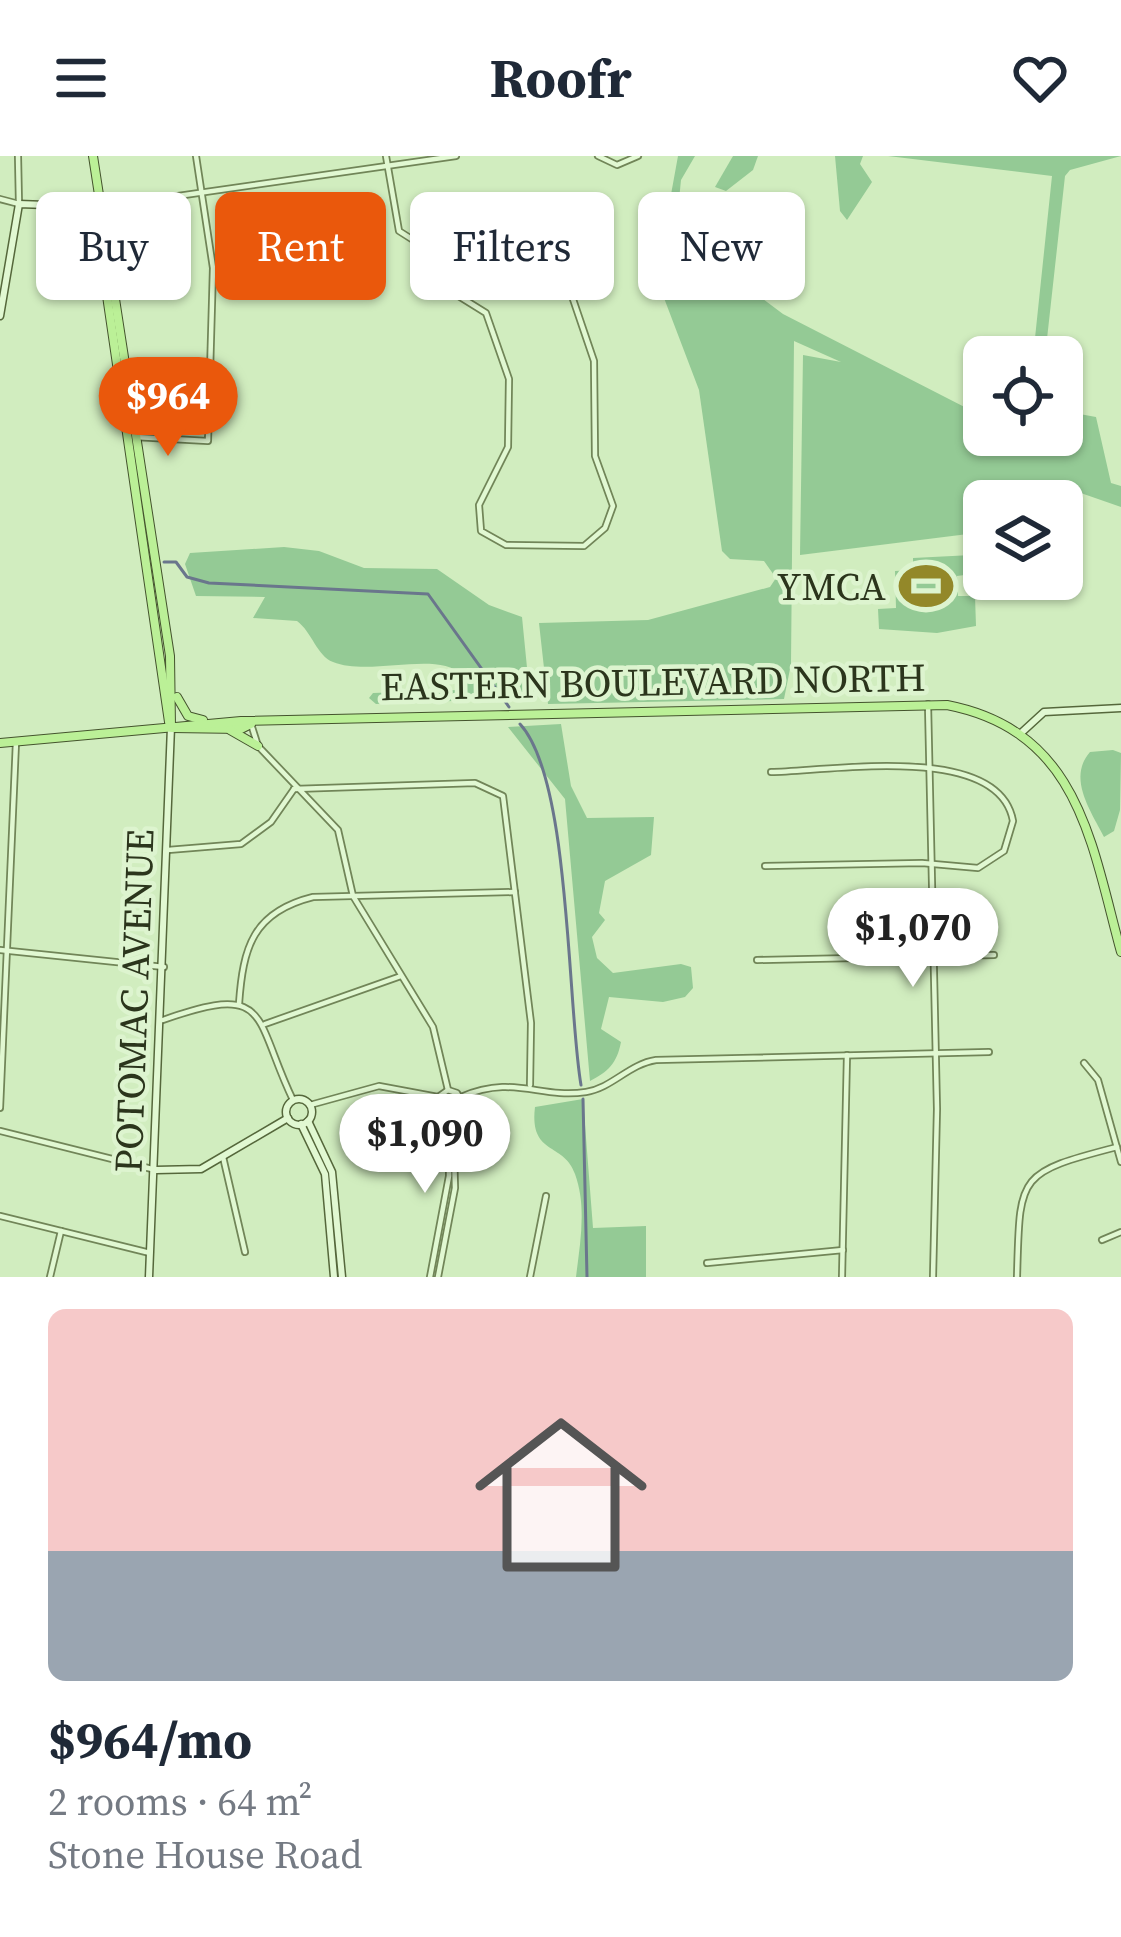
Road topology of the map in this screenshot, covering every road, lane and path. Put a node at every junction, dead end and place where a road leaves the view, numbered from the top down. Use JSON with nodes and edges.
{"nodes":[{"id":1,"x":18,"y":156,"type":"edge"},
{"id":2,"x":93,"y":156,"type":"edge"},
{"id":3,"x":196,"y":156,"type":"edge"},
{"id":4,"x":386,"y":156,"type":"edge"},
{"id":5,"x":456,"y":156,"type":"edge"},
{"id":6,"x":598,"y":156,"type":"edge"},
{"id":7,"x":638,"y":156,"type":"edge"},
{"id":8,"x":387,"y":166,"type":"junction"},
{"id":9,"x":202,"y":191,"type":"junction"},
{"id":10,"x":99,"y":192,"type":"edge"},
{"id":11,"x":191,"y":193,"type":"edge"},
{"id":12,"x":0,"y":199,"type":"edge"},
{"id":13,"x":19,"y":204,"type":"junction"},
{"id":14,"x":36,"y":205,"type":"edge"},
{"id":15,"x":410,"y":236,"type":"edge"},
{"id":16,"x":432,"y":252,"type":"joint"},
{"id":17,"x":107,"y":300,"type":"edge"},
{"id":18,"x":116,"y":300,"type":"edge"},
{"id":19,"x":0,"y":316,"type":"edge"},
{"id":20,"x":137,"y":436,"type":"junction"},
{"id":21,"x":125,"y":438,"type":"junction"},
{"id":22,"x":170,"y":656,"type":"junction"},
{"id":23,"x":928,"y":704,"type":"junction"},
{"id":24,"x":1121,"y":708,"type":"edge"},
{"id":25,"x":251,"y":724,"type":"junction"},
{"id":26,"x":225,"y":726,"type":"junction"},
{"id":27,"x":171,"y":728,"type":"junction"},
{"id":28,"x":1019,"y":734,"type":"junction"},
{"id":29,"x":16,"y":742,"type":"junction"},
{"id":30,"x":0,"y":743,"type":"edge"},
{"id":31,"x":258,"y":746,"type":"junction"},
{"id":32,"x":929,"y":768,"type":"junction"},
{"id":33,"x":771,"y":772,"type":"dead end"},
{"id":34,"x":294,"y":789,"type":"junction"},
{"id":35,"x":167,"y":850,"type":"junction"},
{"id":36,"x":931,"y":864,"type":"junction"},
{"id":37,"x":765,"y":866,"type":"dead end"},
{"id":38,"x":515,"y":892,"type":"junction"},
{"id":39,"x":353,"y":896,"type":"junction"},
{"id":40,"x":4,"y":951,"type":"edge"},
{"id":41,"x":1121,"y":952,"type":"edge"},
{"id":42,"x":994,"y":955,"type":"dead end"},
{"id":43,"x":933,"y":957,"type":"junction"},
{"id":44,"x":757,"y":960,"type":"dead end"},
{"id":45,"x":164,"y":967,"type":"junction"},
{"id":46,"x":401,"y":976,"type":"junction"},
{"id":47,"x":239,"y":1004,"type":"junction"},
{"id":48,"x":163,"y":1020,"type":"junction"},
{"id":49,"x":265,"y":1024,"type":"junction"},
{"id":50,"x":989,"y":1052,"type":"dead end"},
{"id":51,"x":933,"y":1053,"type":"junction"},
{"id":52,"x":847,"y":1055,"type":"junction"},
{"id":53,"x":1084,"y":1063,"type":"dead end"},
{"id":54,"x":530,"y":1085,"type":"junction"},
{"id":55,"x":448,"y":1090,"type":"junction"},
{"id":56,"x":460,"y":1096,"type":"junction"},
{"id":57,"x":438,"y":1097,"type":"junction"},
{"id":58,"x":293,"y":1100,"type":"junction"},
{"id":59,"x":310,"y":1105,"type":"junction"},
{"id":60,"x":0,"y":1108,"type":"edge"},
{"id":61,"x":451,"y":1115,"type":"junction"},
{"id":62,"x":287,"y":1118,"type":"junction"},
{"id":63,"x":305,"y":1123,"type":"junction"},
{"id":64,"x":0,"y":1131,"type":"edge"},
{"id":65,"x":1117,"y":1147,"type":"junction"},
{"id":66,"x":223,"y":1157,"type":"junction"},
{"id":67,"x":1121,"y":1162,"type":"edge"},
{"id":68,"x":156,"y":1170,"type":"junction"},
{"id":69,"x":546,"y":1196,"type":"dead end"},
{"id":70,"x":0,"y":1216,"type":"edge"},
{"id":71,"x":62,"y":1231,"type":"junction"},
{"id":72,"x":1121,"y":1232,"type":"edge"},
{"id":73,"x":1102,"y":1240,"type":"dead end"},
{"id":74,"x":843,"y":1250,"type":"junction"},
{"id":75,"x":245,"y":1252,"type":"dead end"},
{"id":76,"x":150,"y":1253,"type":"junction"},
{"id":77,"x":707,"y":1263,"type":"dead end"},
{"id":78,"x":50,"y":1277,"type":"edge"},
{"id":79,"x":148,"y":1277,"type":"edge"},
{"id":80,"x":338,"y":1277,"type":"edge"},
{"id":81,"x":434,"y":1277,"type":"edge"},
{"id":82,"x":530,"y":1277,"type":"edge"},
{"id":83,"x":842,"y":1277,"type":"edge"},
{"id":84,"x":933,"y":1277,"type":"edge"},
{"id":85,"x":1017,"y":1277,"type":"edge"}],
"edges":[{"from":1,"to":13,"type":"street"},
{"from":2,"to":10,"type":"main road"},
{"from":3,"to":9,"type":"street"},
{"from":4,"to":8,"type":"street"},
{"from":5,"to":8,"type":"street"},
{"from":6,"to":7,"type":"street"},
{"from":8,"to":9,"type":"street"},
{"from":8,"to":15,"type":"street"},
{"from":9,"to":11,"type":"street"},
{"from":9,"to":20,"type":"street"},
{"from":12,"to":13,"type":"street"},
{"from":13,"to":14,"type":"street"},
{"from":13,"to":19,"type":"street"},
{"from":16,"to":16,"type":"street"},
{"from":17,"to":21,"type":"main road"},
{"from":18,"to":20,"type":"main road"},
{"from":20,"to":21,"type":"street"},
{"from":20,"to":22,"type":"main road"},
{"from":21,"to":27,"type":"main road"},
{"from":22,"to":26,"type":"main road"},
{"from":22,"to":27,"type":"main road"},
{"from":23,"to":25,"type":"main road","name":"EASTERN BOULEVARD NORTH"},
{"from":23,"to":28,"type":"main road","name":"EASTERN BOULEVARD NORTH"},
{"from":23,"to":32,"type":"street"},
{"from":24,"to":28,"type":"street"},
{"from":25,"to":26,"type":"main road","name":"EASTERN BOULEVARD NORTH"},
{"from":25,"to":31,"type":"street"},
{"from":26,"to":27,"type":"main road","name":"EASTERN BOULEVARD NORTH"},
{"from":26,"to":31,"type":"main road"},
{"from":27,"to":29,"type":"main road","name":"EASTERN BOULEVARD NORTH"},
{"from":27,"to":35,"type":"street","name":"POTOMAC AVENUE"},
{"from":28,"to":41,"type":"main road","name":"EASTERN BOULEVARD NORTH"},
{"from":29,"to":30,"type":"main road","name":"EASTERN BOULEVARD NORTH"},
{"from":29,"to":40,"type":"street"},
{"from":31,"to":34,"type":"street"},
{"from":32,"to":33,"type":"street"},
{"from":32,"to":36,"type":"street"},
{"from":32,"to":36,"type":"street"},
{"from":34,"to":35,"type":"street"},
{"from":34,"to":38,"type":"street"},
{"from":34,"to":39,"type":"street"},
{"from":35,"to":45,"type":"street","name":"POTOMAC AVENUE"},
{"from":36,"to":37,"type":"street"},
{"from":36,"to":43,"type":"street"},
{"from":38,"to":39,"type":"street"},
{"from":38,"to":54,"type":"street"},
{"from":39,"to":46,"type":"street"},
{"from":39,"to":47,"type":"street"},
{"from":40,"to":45,"type":"street"},
{"from":40,"to":60,"type":"street"},
{"from":42,"to":43,"type":"street"},
{"from":43,"to":44,"type":"street"},
{"from":43,"to":51,"type":"street"},
{"from":45,"to":48,"type":"street","name":"POTOMAC AVENUE"},
{"from":46,"to":49,"type":"street"},
{"from":46,"to":55,"type":"street"},
{"from":47,"to":48,"type":"street"},
{"from":47,"to":49,"type":"street"},
{"from":48,"to":68,"type":"street","name":"POTOMAC AVENUE"},
{"from":49,"to":58,"type":"street"},
{"from":50,"to":51,"type":"street"},
{"from":51,"to":52,"type":"street"},
{"from":51,"to":84,"type":"street"},
{"from":52,"to":54,"type":"street"},
{"from":52,"to":74,"type":"street"},
{"from":53,"to":65,"type":"street"},
{"from":54,"to":56,"type":"street"},
{"from":55,"to":56,"type":"street"},
{"from":55,"to":57,"type":"street"},
{"from":56,"to":61,"type":"street"},
{"from":57,"to":59,"type":"street"},
{"from":57,"to":61,"type":"street"},
{"from":58,"to":59,"type":"street"},
{"from":58,"to":62,"type":"street"},
{"from":59,"to":63,"type":"street"},
{"from":61,"to":81,"type":"street"},
{"from":62,"to":63,"type":"street"},
{"from":62,"to":66,"type":"street"},
{"from":63,"to":80,"type":"street"},
{"from":64,"to":68,"type":"street"},
{"from":65,"to":67,"type":"street"},
{"from":65,"to":85,"type":"street"},
{"from":66,"to":68,"type":"street"},
{"from":66,"to":75,"type":"street"},
{"from":68,"to":76,"type":"street","name":"POTOMAC AVENUE"},
{"from":69,"to":82,"type":"street"},
{"from":70,"to":71,"type":"street"},
{"from":71,"to":76,"type":"street"},
{"from":71,"to":78,"type":"street"},
{"from":72,"to":73,"type":"street"},
{"from":74,"to":77,"type":"street"},
{"from":74,"to":83,"type":"street"},
{"from":76,"to":79,"type":"street","name":"POTOMAC AVENUE"}]}
